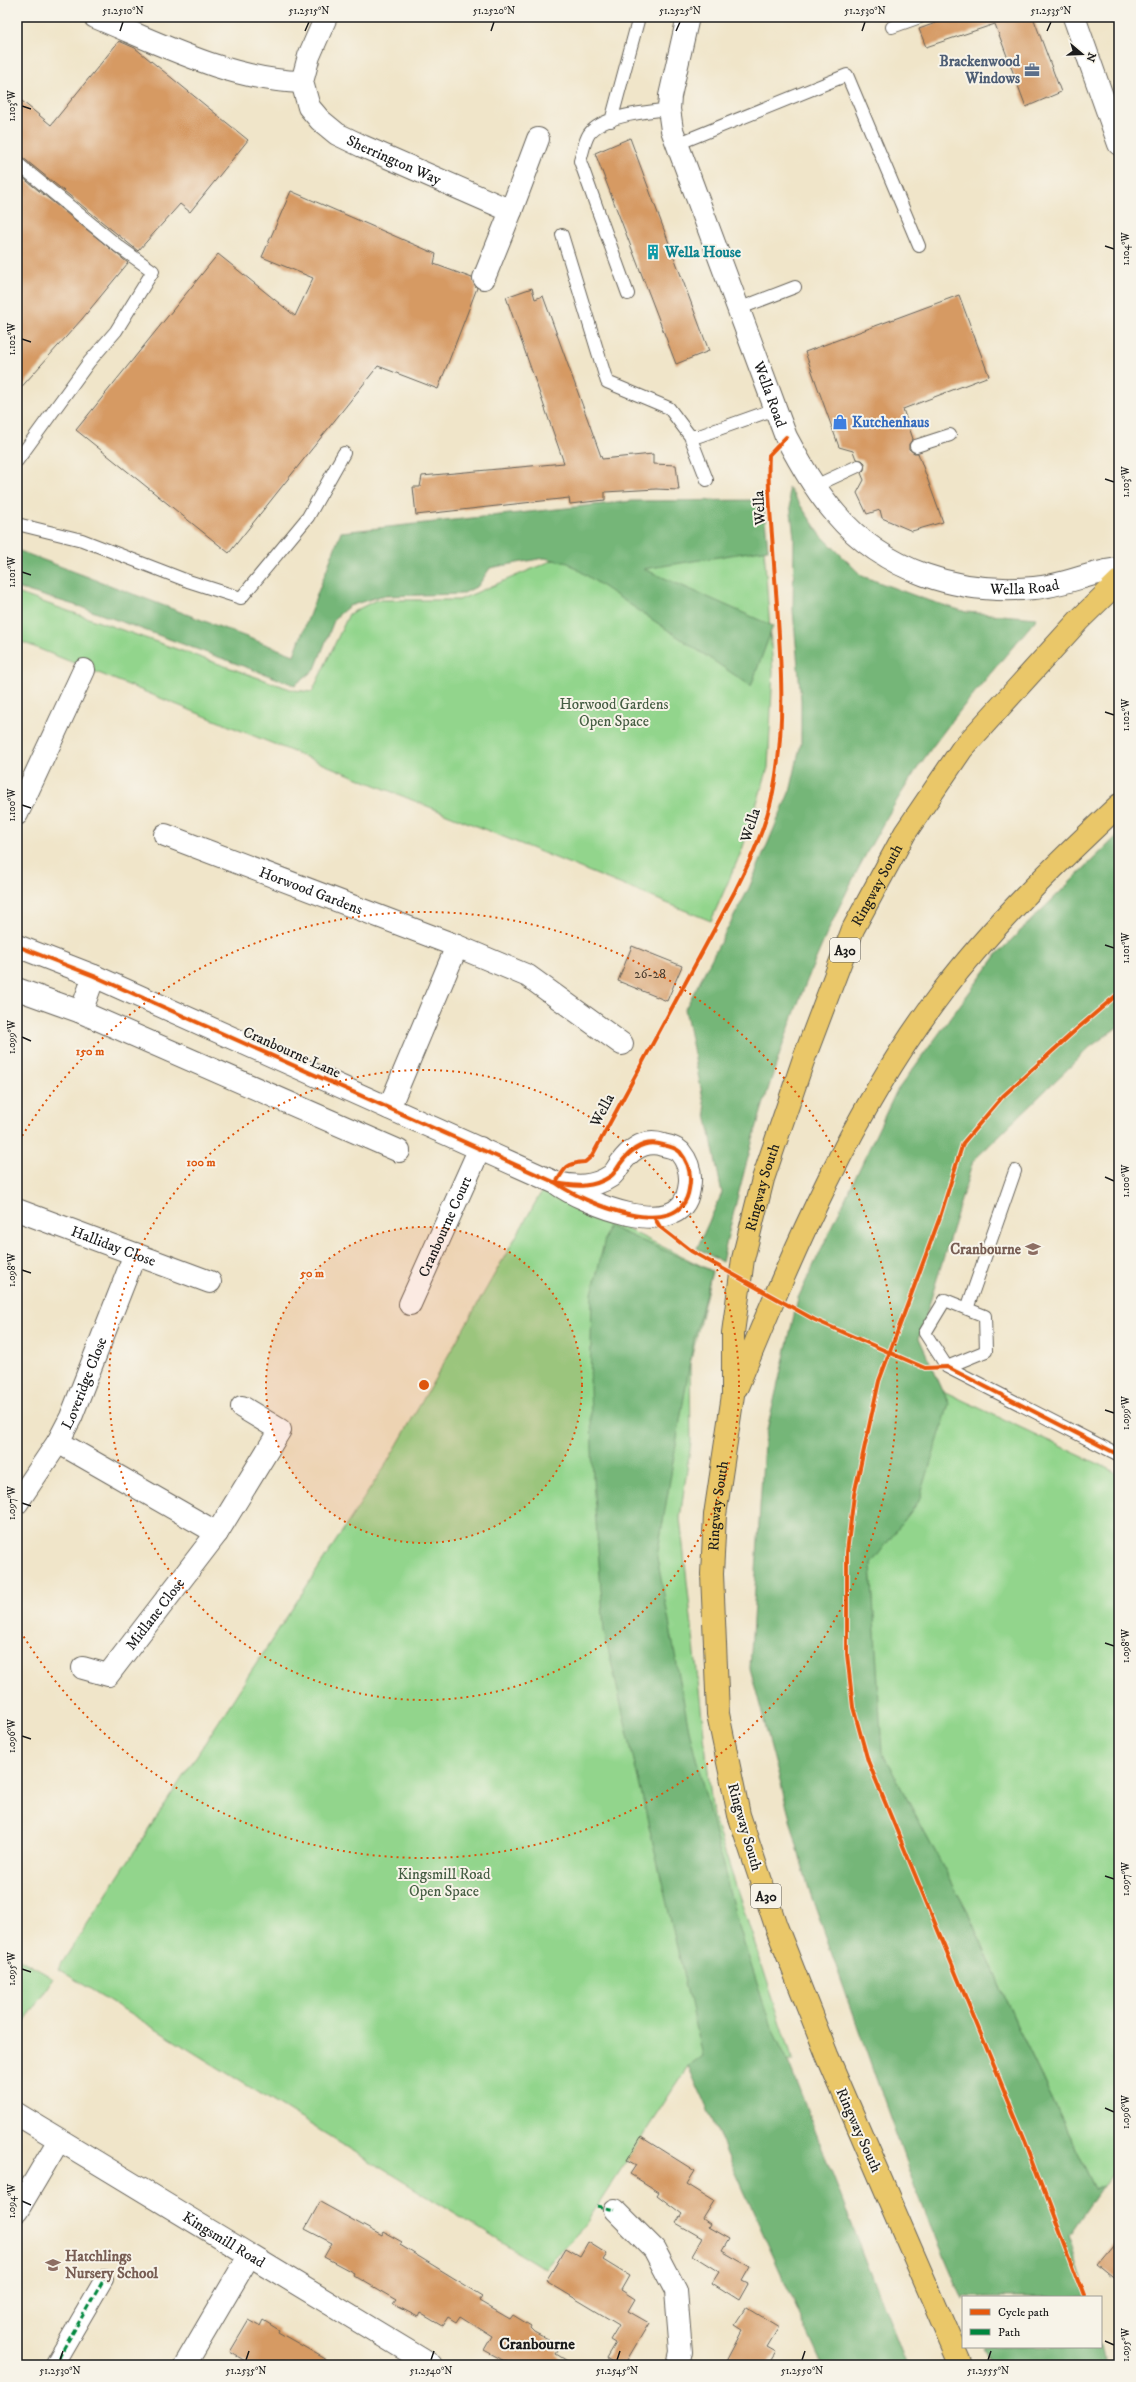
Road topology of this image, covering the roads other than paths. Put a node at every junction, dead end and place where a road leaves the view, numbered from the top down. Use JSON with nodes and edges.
{"nodes":[{"id":1,"x":95,"y":17,"type":"edge"},
{"id":2,"x":326,"y":17,"type":"edge"},
{"id":3,"x":639,"y":17,"type":"edge"},
{"id":4,"x":688,"y":17,"type":"edge"},
{"id":5,"x":920,"y":17,"type":"edge"},
{"id":6,"x":1074,"y":17,"type":"edge"},
{"id":7,"x":892,"y":27,"type":"dead end"},
{"id":8,"x":302,"y":82,"type":"junction"},
{"id":9,"x":669,"y":109,"type":"junction"},
{"id":10,"x":611,"y":121,"type":"junction"},
{"id":11,"x":538,"y":139,"type":"dead end"},
{"id":12,"x":677,"y":144,"type":"junction"},
{"id":13,"x":1119,"y":144,"type":"edge"},
{"id":14,"x":17,"y":163,"type":"edge"},
{"id":15,"x":511,"y":211,"type":"junction"},
{"id":16,"x":562,"y":235,"type":"dead end"},
{"id":17,"x":919,"y":246,"type":"dead end"},
{"id":18,"x":484,"y":278,"type":"dead end"},
{"id":19,"x":795,"y":287,"type":"dead end"},
{"id":20,"x":628,"y":294,"type":"dead end"},
{"id":21,"x":738,"y":309,"type":"junction"},
{"id":22,"x":775,"y":409,"type":"junction"},
{"id":23,"x":950,"y":435,"type":"dead end"},
{"id":24,"x":690,"y":436,"type":"junction"},
{"id":25,"x":916,"y":446,"type":"dead end"},
{"id":26,"x":344,"y":453,"type":"dead end"},
{"id":27,"x":17,"y":462,"type":"edge"},
{"id":28,"x":858,"y":466,"type":"dead end"},
{"id":29,"x":707,"y":480,"type":"dead end"},
{"id":30,"x":815,"y":486,"type":"junction"},
{"id":31,"x":17,"y":524,"type":"edge"},
{"id":32,"x":1119,"y":569,"type":"edge"},
{"id":33,"x":1119,"y":581,"type":"edge"},
{"id":34,"x":84,"y":670,"type":"dead end"},
{"id":35,"x":1119,"y":805,"type":"edge"},
{"id":36,"x":17,"y":814,"type":"edge"},
{"id":37,"x":166,"y":835,"type":"dead end"},
{"id":38,"x":17,"y":946,"type":"edge"},
{"id":39,"x":456,"y":946,"type":"junction"},
{"id":40,"x":94,"y":976,"type":"junction"},
{"id":41,"x":17,"y":989,"type":"edge"},
{"id":42,"x":81,"y":1012,"type":"junction"},
{"id":43,"x":622,"y":1044,"type":"dead end"},
{"id":44,"x":389,"y":1108,"type":"junction"},
{"id":45,"x":480,"y":1148,"type":"junction"},
{"id":46,"x":399,"y":1151,"type":"dead end"},
{"id":47,"x":1015,"y":1171,"type":"dead end"},
{"id":48,"x":556,"y":1182,"type":"junction"},
{"id":49,"x":17,"y":1210,"type":"edge"},
{"id":50,"x":135,"y":1254,"type":"junction"},
{"id":51,"x":210,"y":1282,"type":"dead end"},
{"id":52,"x":410,"y":1304,"type":"dead end"},
{"id":53,"x":968,"y":1309,"type":"junction"},
{"id":54,"x":947,"y":1367,"type":"junction"},
{"id":55,"x":733,"y":1395,"type":"junction"},
{"id":56,"x":242,"y":1406,"type":"dead end"},
{"id":57,"x":58,"y":1442,"type":"junction"},
{"id":58,"x":1119,"y":1455,"type":"edge"},
{"id":59,"x":17,"y":1503,"type":"edge"},
{"id":60,"x":217,"y":1533,"type":"junction"},
{"id":61,"x":83,"y":1668,"type":"dead end"},
{"id":62,"x":17,"y":2114,"type":"edge"},
{"id":63,"x":59,"y":2140,"type":"junction"},
{"id":64,"x":615,"y":2210,"type":"dead end"},
{"id":65,"x":17,"y":2211,"type":"edge"},
{"id":66,"x":249,"y":2256,"type":"junction"},
{"id":67,"x":104,"y":2279,"type":"dead end"},
{"id":68,"x":54,"y":2365,"type":"edge"},
{"id":69,"x":185,"y":2365,"type":"edge"},
{"id":70,"x":431,"y":2365,"type":"edge"},
{"id":71,"x":678,"y":2365,"type":"edge"},
{"id":72,"x":961,"y":2365,"type":"edge"}],
"edges":[{"from":1,"to":8,"type":"street"},
{"from":2,"to":8,"type":"street"},
{"from":3,"to":10,"type":"lane"},
{"from":4,"to":9,"type":"street","name":"Wella Road"},
{"from":5,"to":7,"type":"lane"},
{"from":6,"to":13,"type":"street"},
{"from":8,"to":15,"type":"street","name":"Sherrington Way"},
{"from":9,"to":10,"type":"lane"},
{"from":9,"to":12,"type":"street","name":"Wella Road"},
{"from":10,"to":20,"type":"lane"},
{"from":11,"to":15,"type":"street"},
{"from":12,"to":17,"type":"lane"},
{"from":12,"to":21,"type":"street","name":"Wella Road"},
{"from":14,"to":27,"type":"lane"},
{"from":15,"to":18,"type":"street"},
{"from":16,"to":24,"type":"lane"},
{"from":19,"to":21,"type":"lane"},
{"from":21,"to":22,"type":"street","name":"Wella Road"},
{"from":22,"to":24,"type":"lane"},
{"from":22,"to":30,"type":"street","name":"Wella Road"},
{"from":23,"to":25,"type":"lane"},
{"from":24,"to":29,"type":"lane"},
{"from":26,"to":31,"type":"lane"},
{"from":28,"to":30,"type":"lane"},
{"from":30,"to":32,"type":"street","name":"Wella Road"},
{"from":33,"to":55,"type":"main road","name":"Ringway South","number":"A30"},
{"from":34,"to":36,"type":"street"},
{"from":35,"to":55,"type":"main road","name":"Ringway South","number":"A30"},
{"from":37,"to":39,"type":"street","name":"Horwood Gardens"},
{"from":38,"to":40,"type":"street","name":"Cranbourne Lane"},
{"from":39,"to":43,"type":"street","name":"Horwood Gardens"},
{"from":39,"to":44,"type":"street"},
{"from":40,"to":42,"type":"street"},
{"from":40,"to":44,"type":"street","name":"Cranbourne Lane"},
{"from":41,"to":42,"type":"street"},
{"from":42,"to":46,"type":"street"},
{"from":44,"to":45,"type":"street","name":"Cranbourne Lane"},
{"from":45,"to":48,"type":"street","name":"Cranbourne Lane"},
{"from":45,"to":52,"type":"street","name":"Cranbourne Court"},
{"from":47,"to":53,"type":"lane"},
{"from":48,"to":48,"type":"street","name":"Cranbourne Lane"},
{"from":49,"to":50,"type":"street","name":"Halliday Close"},
{"from":50,"to":51,"type":"street","name":"Halliday Close"},
{"from":50,"to":57,"type":"street","name":"Loveridge Close"},
{"from":53,"to":54,"type":"lane"},
{"from":53,"to":54,"type":"lane"},
{"from":54,"to":58,"type":"lane"},
{"from":55,"to":72,"type":"main road","name":"Ringway South","number":"A30"},
{"from":56,"to":60,"type":"street","name":"Midlane Close"},
{"from":57,"to":59,"type":"street","name":"Loveridge Close"},
{"from":57,"to":60,"type":"street"},
{"from":60,"to":61,"type":"street","name":"Midlane Close"},
{"from":62,"to":63,"type":"street","name":"Kingsmill Road"},
{"from":63,"to":65,"type":"street"},
{"from":63,"to":66,"type":"street","name":"Kingsmill Road"},
{"from":64,"to":71,"type":"street"},
{"from":66,"to":69,"type":"street"},
{"from":66,"to":70,"type":"street","name":"Kingsmill Road"},
{"from":67,"to":68,"type":"street"}]}
